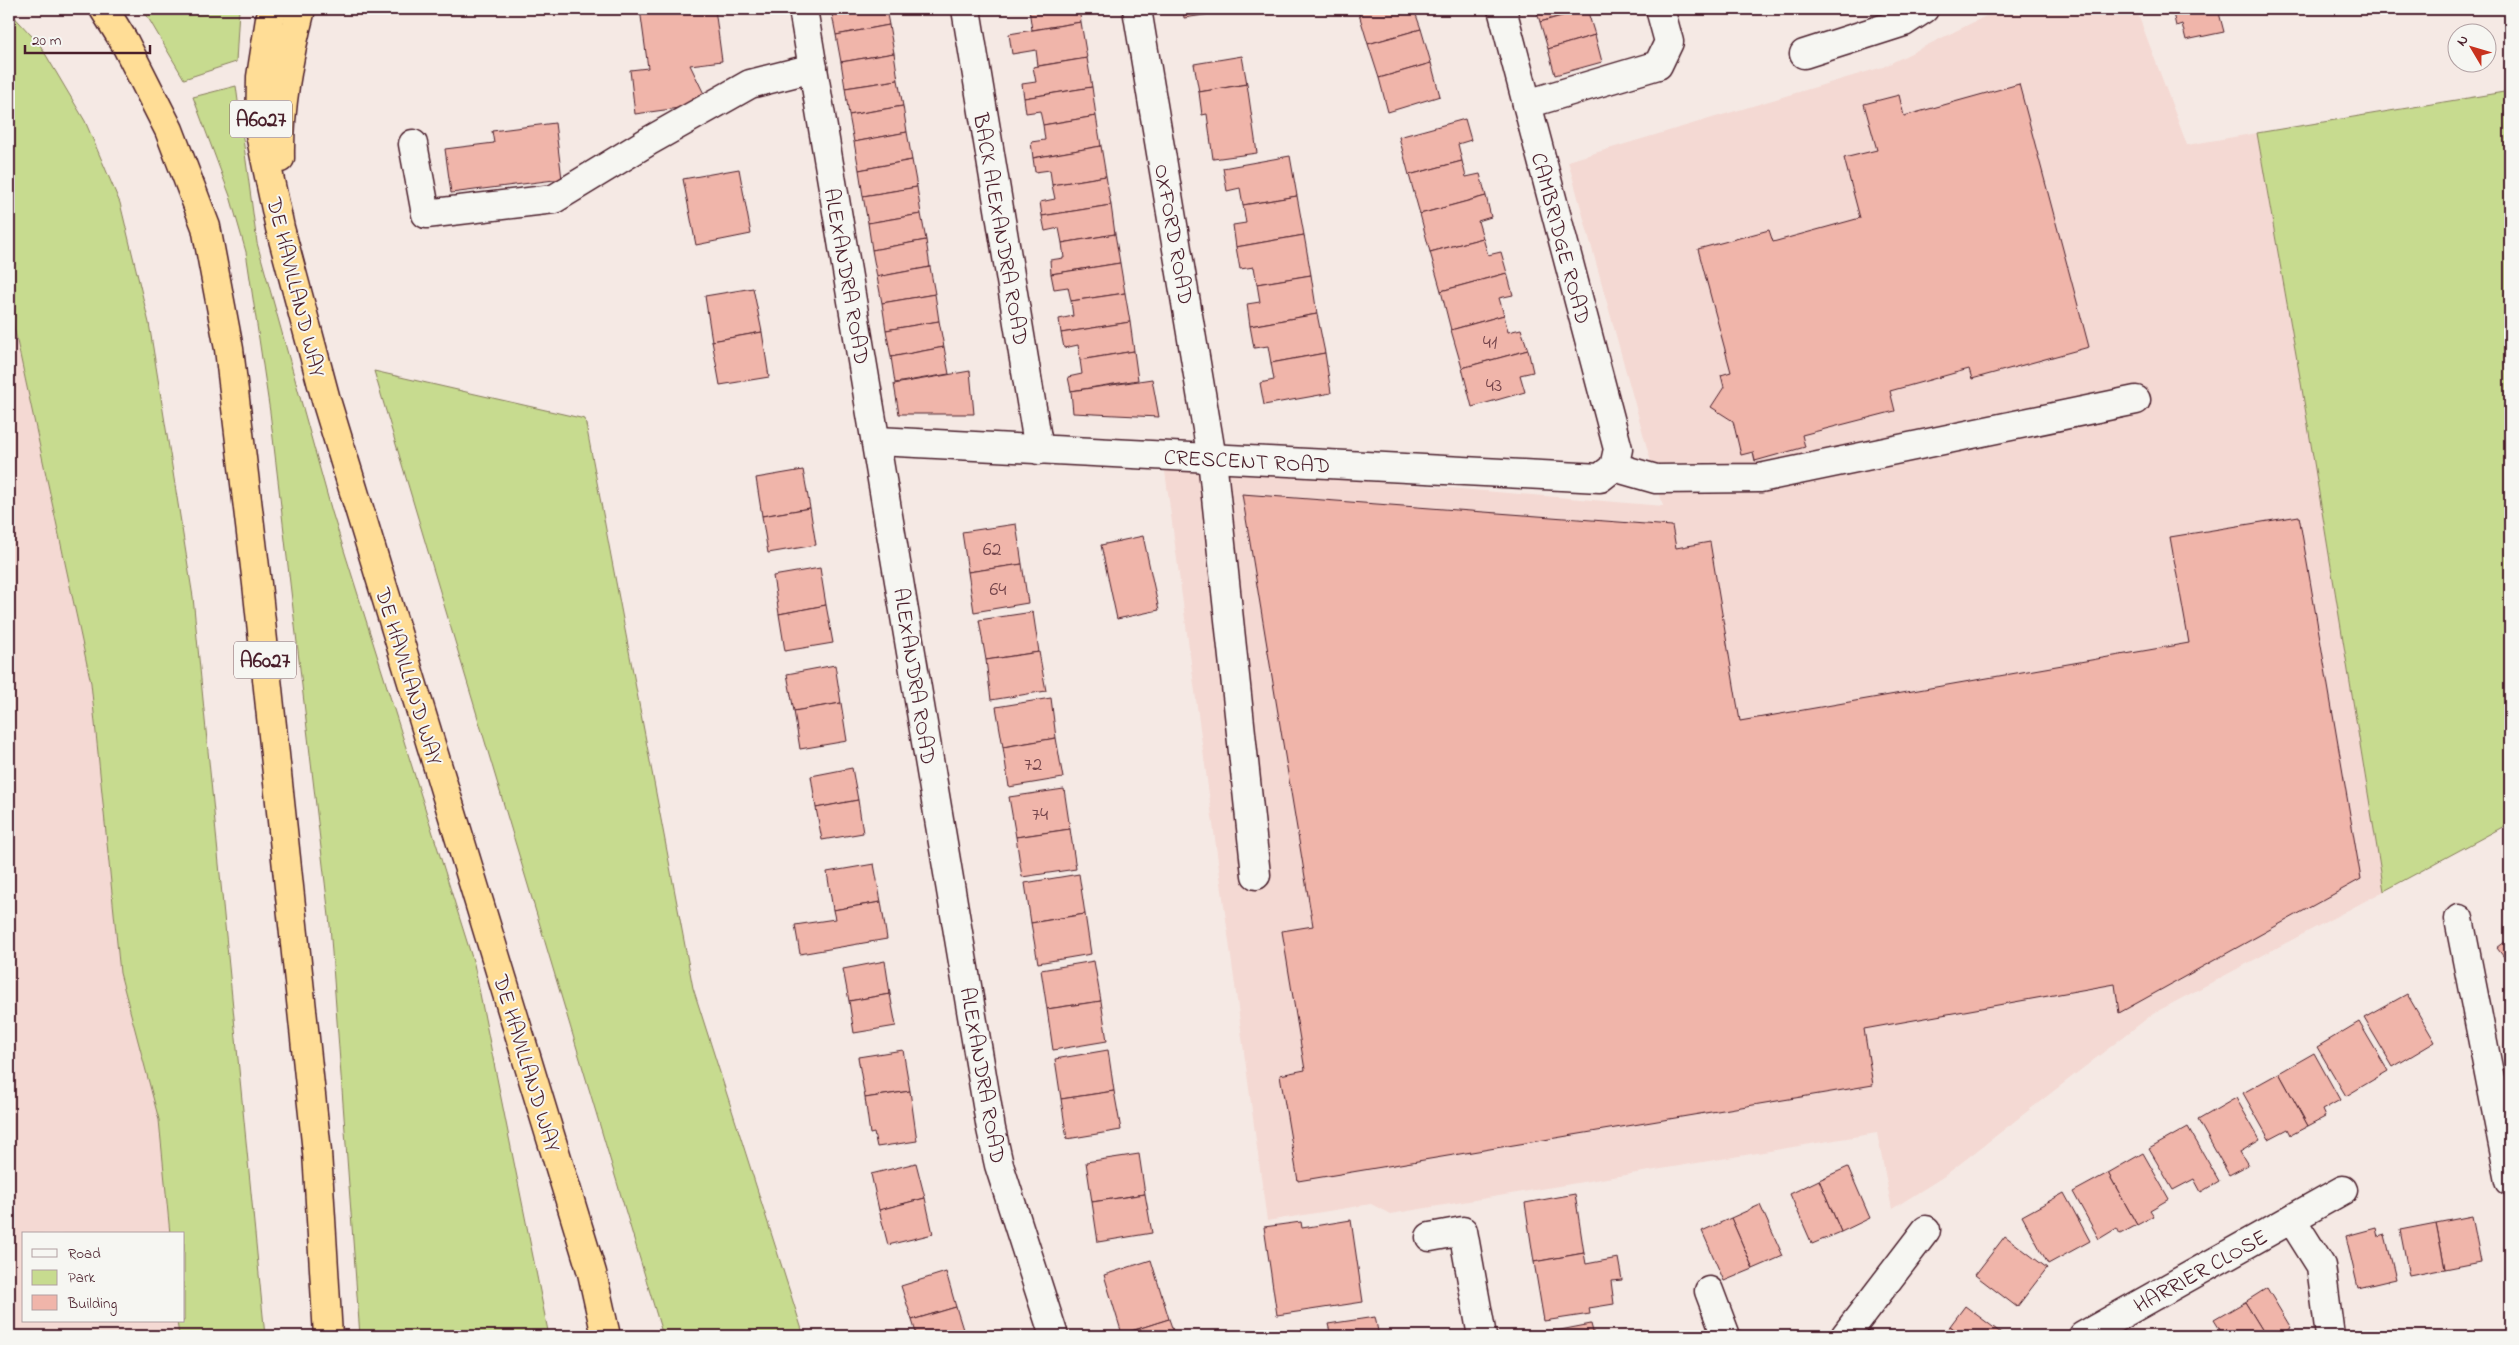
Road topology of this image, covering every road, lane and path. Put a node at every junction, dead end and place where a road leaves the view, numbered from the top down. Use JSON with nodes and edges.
{"nodes":[{"id":1,"x":104,"y":9,"type":"edge"},
{"id":2,"x":274,"y":9,"type":"edge"},
{"id":3,"x":301,"y":9,"type":"edge"},
{"id":4,"x":803,"y":9,"type":"edge"},
{"id":5,"x":966,"y":9,"type":"edge"},
{"id":6,"x":1137,"y":9,"type":"edge"},
{"id":7,"x":1502,"y":9,"type":"edge"},
{"id":8,"x":1660,"y":9,"type":"edge"},
{"id":9,"x":1924,"y":9,"type":"edge"},
{"id":10,"x":1804,"y":54,"type":"dead end"},
{"id":11,"x":813,"y":68,"type":"junction"},
{"id":12,"x":1527,"y":104,"type":"junction"},
{"id":13,"x":413,"y":144,"type":"dead end"},
{"id":14,"x":280,"y":228,"type":"junction"},
{"id":15,"x":2136,"y":400,"type":"dead end"},
{"id":16,"x":877,"y":441,"type":"junction"},
{"id":17,"x":1039,"y":450,"type":"junction"},
{"id":18,"x":1212,"y":459,"type":"junction"},
{"id":19,"x":1614,"y":467,"type":"junction"},
{"id":20,"x":1256,"y":875,"type":"dead end"},
{"id":21,"x":2459,"y":919,"type":"dead end"},
{"id":22,"x":2510,"y":1181,"type":"edge"},
{"id":23,"x":2344,"y":1190,"type":"dead end"},
{"id":24,"x":2292,"y":1220,"type":"junction"},
{"id":25,"x":1926,"y":1230,"type":"dead end"},
{"id":26,"x":1430,"y":1237,"type":"dead end"},
{"id":27,"x":1709,"y":1292,"type":"dead end"},
{"id":28,"x":328,"y":1336,"type":"edge"},
{"id":29,"x":606,"y":1336,"type":"edge"},
{"id":30,"x":1054,"y":1336,"type":"edge"},
{"id":31,"x":1482,"y":1336,"type":"edge"},
{"id":32,"x":1726,"y":1336,"type":"edge"},
{"id":33,"x":1845,"y":1336,"type":"edge"},
{"id":34,"x":2083,"y":1336,"type":"edge"},
{"id":35,"x":2330,"y":1336,"type":"edge"}],
"edges":[{"from":1,"to":28,"type":"highway","number":"A6027"},
{"from":2,"to":14,"type":"highway","name":"DE HAVILLAND WAY","number":"A6027"},
{"from":3,"to":14,"type":"highway"},
{"from":4,"to":11,"type":"street","name":"ALEXANDRA ROAD"},
{"from":5,"to":17,"type":"street","name":"BACK ALEXANDRA ROAD"},
{"from":6,"to":18,"type":"street","name":"OXFORD ROAD"},
{"from":7,"to":12,"type":"street","name":"CAMBRIDGE ROAD"},
{"from":8,"to":12,"type":"street"},
{"from":9,"to":10,"type":"street"},
{"from":11,"to":13,"type":"street"},
{"from":11,"to":16,"type":"street","name":"ALEXANDRA ROAD"},
{"from":12,"to":19,"type":"street","name":"CAMBRIDGE ROAD"},
{"from":14,"to":29,"type":"highway","name":"DE HAVILLAND WAY","number":"A6027"},
{"from":15,"to":19,"type":"street"},
{"from":16,"to":17,"type":"street","name":"CRESCENT ROAD"},
{"from":16,"to":30,"type":"street","name":"ALEXANDRA ROAD"},
{"from":17,"to":18,"type":"street","name":"CRESCENT ROAD"},
{"from":18,"to":19,"type":"street","name":"CRESCENT ROAD"},
{"from":18,"to":20,"type":"street","name":"OXFORD ROAD"},
{"from":21,"to":22,"type":"street"},
{"from":23,"to":24,"type":"street","name":"HARRIER CLOSE"},
{"from":24,"to":34,"type":"street","name":"HARRIER CLOSE"},
{"from":24,"to":35,"type":"street","name":"HARRIER CLOSE"},
{"from":25,"to":33,"type":"street"},
{"from":26,"to":31,"type":"street"},
{"from":27,"to":32,"type":"street"}]}
